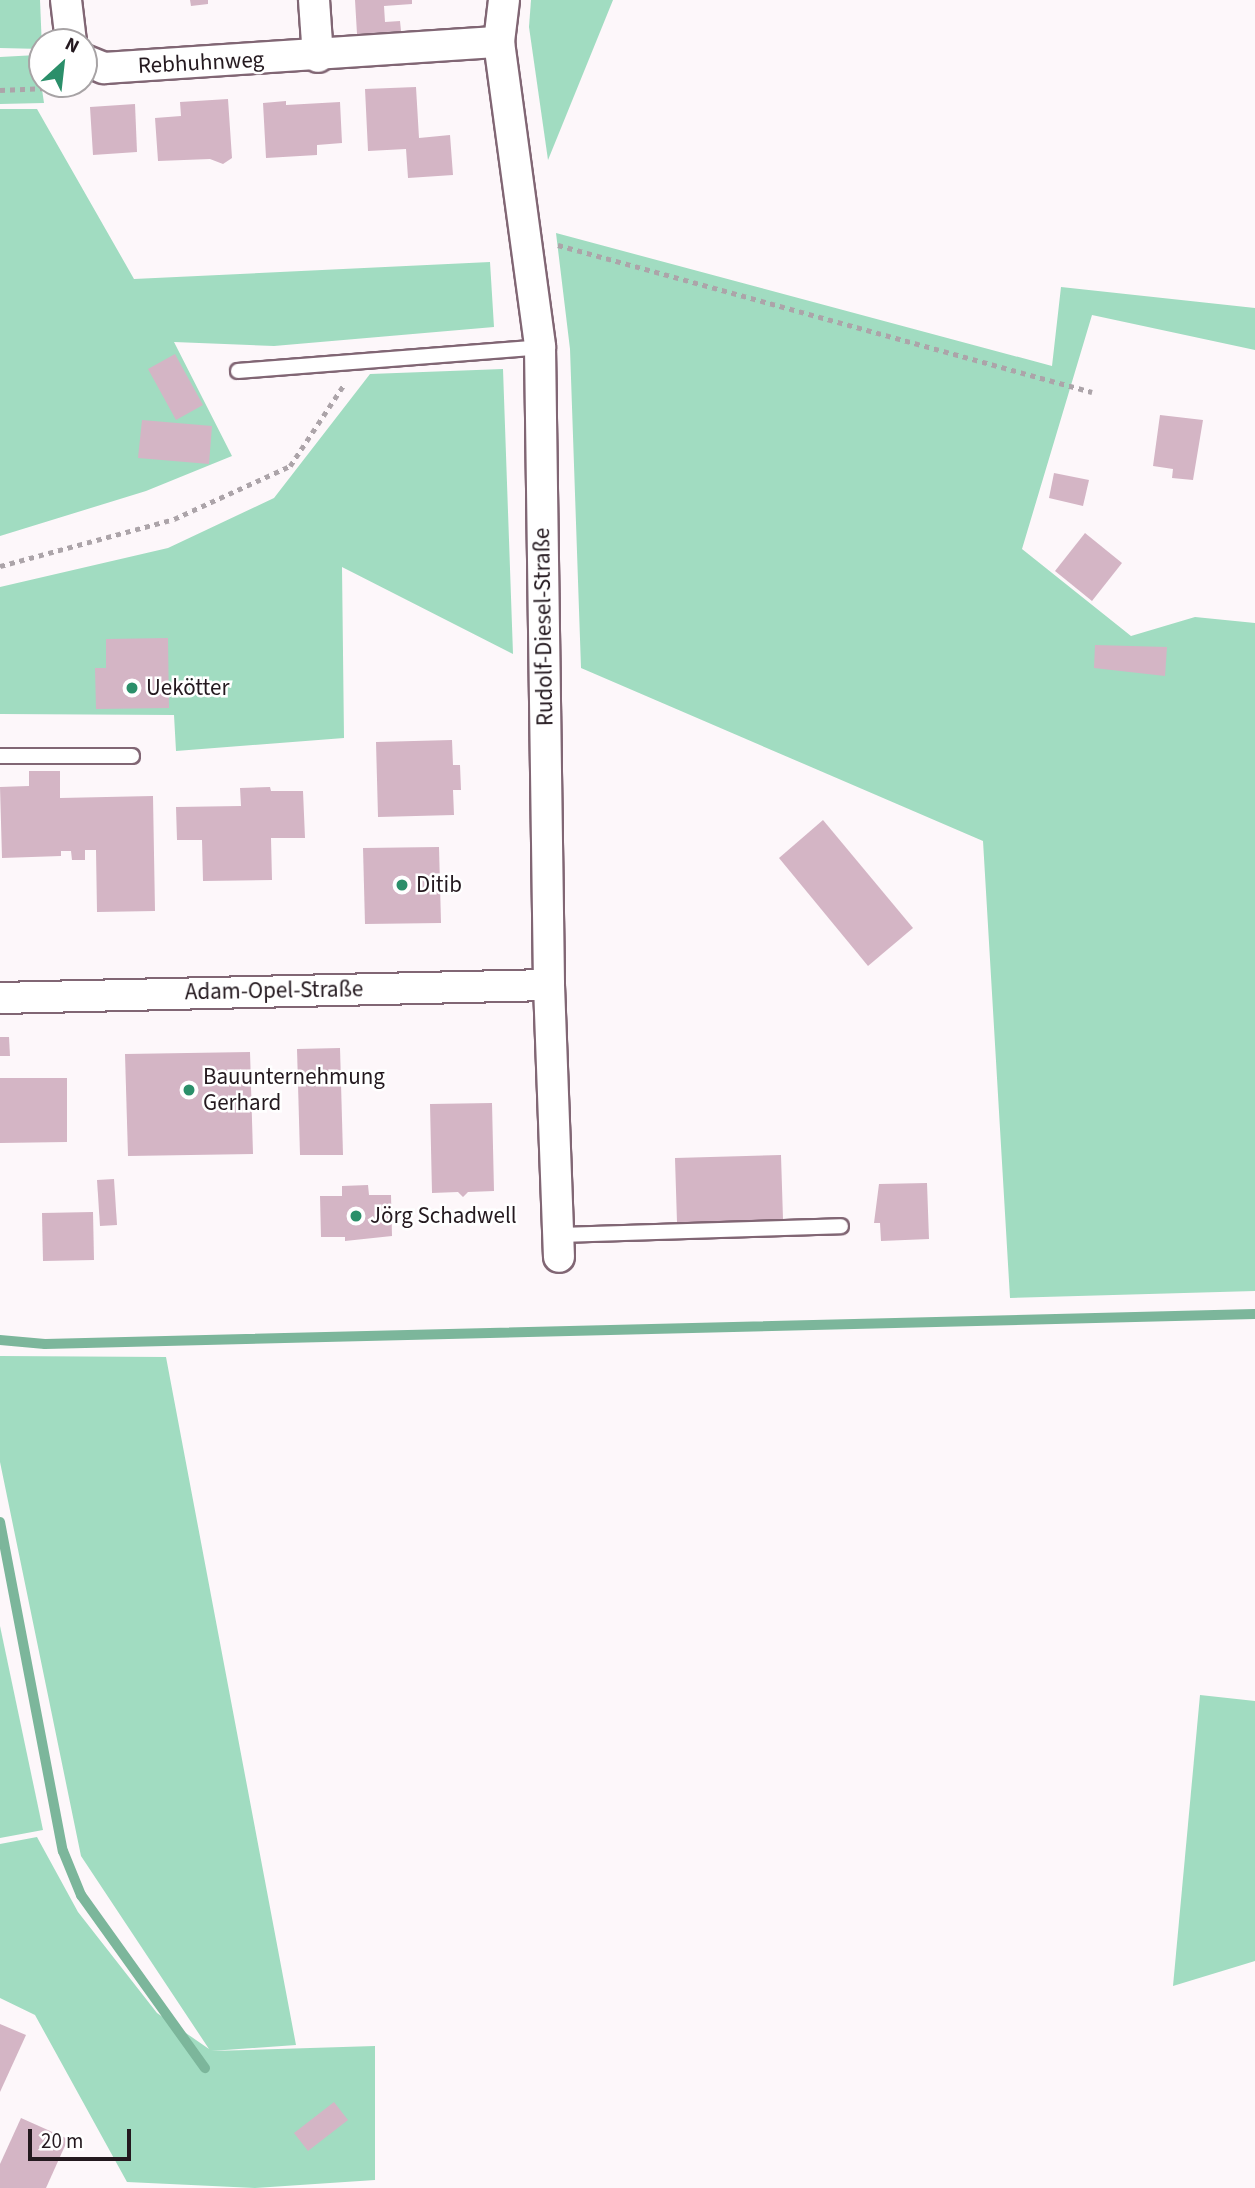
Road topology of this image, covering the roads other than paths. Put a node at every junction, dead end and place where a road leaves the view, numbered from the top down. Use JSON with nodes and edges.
{"nodes":[{"id":1,"x":66,"y":0,"type":"edge"},
{"id":2,"x":314,"y":0,"type":"edge"},
{"id":3,"x":504,"y":0,"type":"edge"},
{"id":4,"x":69,"y":28,"type":"edge"},
{"id":5,"x":499,"y":41,"type":"junction"},
{"id":6,"x":318,"y":57,"type":"junction"},
{"id":7,"x":98,"y":66,"type":"edge"},
{"id":8,"x":540,"y":347,"type":"junction"},
{"id":9,"x":238,"y":371,"type":"dead end"},
{"id":10,"x":0,"y":756,"type":"edge"},
{"id":11,"x":132,"y":756,"type":"dead end"},
{"id":12,"x":549,"y":985,"type":"junction"},
{"id":13,"x":0,"y":998,"type":"edge"},
{"id":14,"x":841,"y":1226,"type":"dead end"},
{"id":15,"x":559,"y":1246,"type":"joint"}],
"edges":[{"from":1,"to":4,"type":"street"},
{"from":2,"to":6,"type":"street"},
{"from":3,"to":5,"type":"street","name":"Rudolf-Diesel-Straße"},
{"from":5,"to":6,"type":"street","name":"Rebhuhnweg"},
{"from":5,"to":8,"type":"street","name":"Rudolf-Diesel-Straße"},
{"from":6,"to":7,"type":"street","name":"Rebhuhnweg"},
{"from":8,"to":9,"type":"lane"},
{"from":8,"to":12,"type":"street","name":"Rudolf-Diesel-Straße"},
{"from":10,"to":11,"type":"lane"},
{"from":12,"to":13,"type":"street","name":"Adam-Opel-Straße"},
{"from":12,"to":15,"type":"street","name":"Rudolf-Diesel-Straße"},
{"from":14,"to":15,"type":"lane"}]}
